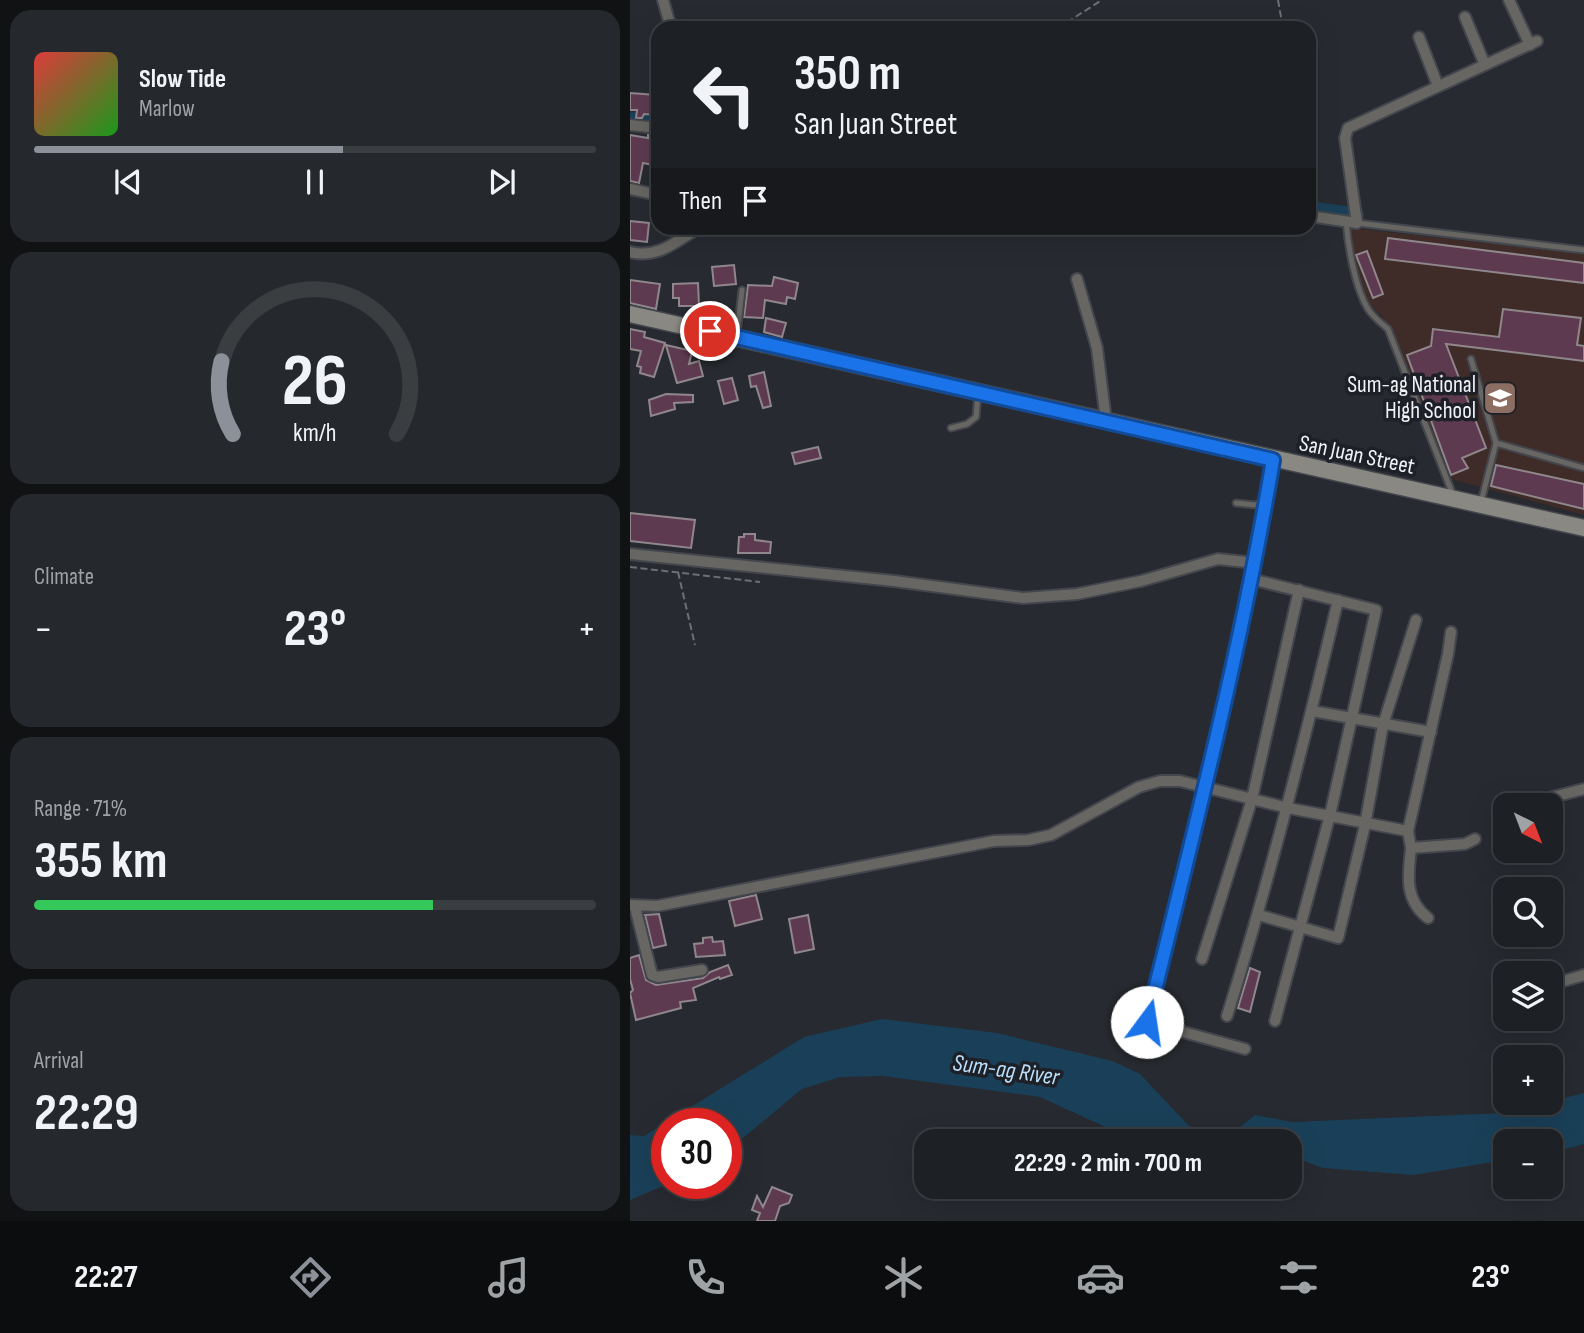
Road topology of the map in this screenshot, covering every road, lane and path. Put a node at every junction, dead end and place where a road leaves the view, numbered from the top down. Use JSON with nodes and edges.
{"nodes":[{"id":1,"x":663,"y":0,"type":"edge"},
{"id":2,"x":1102,"y":0,"type":"edge"},
{"id":3,"x":1278,"y":0,"type":"edge"},
{"id":4,"x":1509,"y":0,"type":"edge"},
{"id":5,"x":1465,"y":17,"type":"dead end"},
{"id":6,"x":669,"y":21,"type":"edge"},
{"id":7,"x":1069,"y":21,"type":"edge"},
{"id":8,"x":1282,"y":21,"type":"edge"},
{"id":9,"x":1419,"y":37,"type":"dead end"},
{"id":10,"x":1485,"y":65,"type":"junction"},
{"id":11,"x":1438,"y":86,"type":"junction"},
{"id":12,"x":630,"y":125,"type":"edge"},
{"id":13,"x":651,"y":127,"type":"edge"},
{"id":14,"x":630,"y":189,"type":"edge"},
{"id":15,"x":651,"y":194,"type":"edge"},
{"id":16,"x":1316,"y":216,"type":"edge"},
{"id":17,"x":1353,"y":217,"type":"junction"},
{"id":18,"x":687,"y":235,"type":"edge"},
{"id":19,"x":1584,"y":250,"type":"edge"},
{"id":20,"x":630,"y":252,"type":"edge"},
{"id":21,"x":1077,"y":279,"type":"dead end"},
{"id":22,"x":742,"y":290,"type":"dead end"},
{"id":23,"x":630,"y":314,"type":"edge"},
{"id":24,"x":736,"y":337,"type":"junction"},
{"id":25,"x":1471,"y":359,"type":"dead end"},
{"id":26,"x":978,"y":391,"type":"junction"},
{"id":27,"x":1106,"y":421,"type":"junction"},
{"id":28,"x":951,"y":428,"type":"dead end"},
{"id":29,"x":1496,"y":443,"type":"junction"},
{"id":30,"x":1273,"y":460,"type":"junction"},
{"id":31,"x":1584,"y":468,"type":"edge"},
{"id":32,"x":1455,"y":500,"type":"junction"},
{"id":33,"x":1267,"y":501,"type":"junction"},
{"id":34,"x":1236,"y":503,"type":"dead end"},
{"id":35,"x":1480,"y":505,"type":"junction"},
{"id":36,"x":1584,"y":528,"type":"edge"},
{"id":37,"x":630,"y":554,"type":"edge"},
{"id":38,"x":1255,"y":563,"type":"junction"},
{"id":39,"x":630,"y":567,"type":"edge"},
{"id":40,"x":678,"y":572,"type":"junction"},
{"id":41,"x":1251,"y":579,"type":"junction"},
{"id":42,"x":760,"y":582,"type":"dead end"},
{"id":43,"x":1299,"y":590,"type":"junction"},
{"id":44,"x":1338,"y":600,"type":"junction"},
{"id":45,"x":1416,"y":620,"type":"dead end"},
{"id":46,"x":1451,"y":632,"type":"dead end"},
{"id":47,"x":695,"y":645,"type":"dead end"},
{"id":48,"x":1312,"y":711,"type":"junction"},
{"id":49,"x":1354,"y":716,"type":"junction"},
{"id":50,"x":1383,"y":725,"type":"junction"},
{"id":51,"x":1432,"y":732,"type":"junction"},
{"id":52,"x":1205,"y":788,"type":"junction"},
{"id":53,"x":1584,"y":789,"type":"edge"},
{"id":54,"x":1563,"y":794,"type":"edge"},
{"id":55,"x":1252,"y":799,"type":"junction"},
{"id":56,"x":1288,"y":808,"type":"junction"},
{"id":57,"x":1330,"y":815,"type":"junction"},
{"id":58,"x":1366,"y":825,"type":"junction"},
{"id":59,"x":1408,"y":831,"type":"junction"},
{"id":60,"x":1475,"y":839,"type":"dead end"},
{"id":61,"x":1411,"y":848,"type":"junction"},
{"id":62,"x":633,"y":906,"type":"edge"},
{"id":63,"x":1259,"y":915,"type":"junction"},
{"id":64,"x":1428,"y":918,"type":"dead end"},
{"id":65,"x":1300,"y":929,"type":"junction"},
{"id":66,"x":1202,"y":959,"type":"dead end"},
{"id":67,"x":702,"y":970,"type":"dead end"},
{"id":68,"x":1584,"y":975,"type":"edge"},
{"id":69,"x":1563,"y":981,"type":"edge"},
{"id":70,"x":1227,"y":1016,"type":"dead end"},
{"id":71,"x":1275,"y":1021,"type":"dead end"},
{"id":72,"x":1245,"y":1049,"type":"dead end"}],
"edges":[{"from":1,"to":6,"type":"street"},
{"from":2,"to":7,"type":"path"},
{"from":3,"to":8,"type":"path"},
{"from":4,"to":10,"type":"street"},
{"from":5,"to":10,"type":"street"},
{"from":9,"to":11,"type":"street"},
{"from":10,"to":11,"type":"street"},
{"from":11,"to":17,"type":"street"},
{"from":12,"to":13,"type":"street"},
{"from":14,"to":15,"type":"street"},
{"from":16,"to":17,"type":"street"},
{"from":17,"to":19,"type":"lane"},
{"from":17,"to":32,"type":"lane"},
{"from":18,"to":20,"type":"street"},
{"from":21,"to":27,"type":"street"},
{"from":22,"to":24,"type":"lane"},
{"from":23,"to":24,"type":"main road","name":"San Juan Street"},
{"from":24,"to":26,"type":"main road","name":"San Juan Street"},
{"from":25,"to":29,"type":"lane"},
{"from":26,"to":27,"type":"main road","name":"San Juan Street"},
{"from":26,"to":28,"type":"lane"},
{"from":27,"to":30,"type":"main road","name":"San Juan Street"},
{"from":29,"to":31,"type":"lane"},
{"from":29,"to":35,"type":"lane"},
{"from":30,"to":32,"type":"main road","name":"San Juan Street"},
{"from":30,"to":33,"type":"street"},
{"from":32,"to":35,"type":"main road","name":"San Juan Street"},
{"from":33,"to":34,"type":"lane"},
{"from":33,"to":38,"type":"street"},
{"from":35,"to":36,"type":"main road","name":"San Juan Street"},
{"from":37,"to":38,"type":"street"},
{"from":38,"to":41,"type":"street"},
{"from":39,"to":40,"type":"path"},
{"from":40,"to":42,"type":"path"},
{"from":40,"to":47,"type":"path"},
{"from":41,"to":43,"type":"street"},
{"from":41,"to":52,"type":"street"},
{"from":43,"to":44,"type":"street"},
{"from":43,"to":55,"type":"street"},
{"from":44,"to":48,"type":"street"},
{"from":44,"to":49,"type":"street"},
{"from":45,"to":50,"type":"street"},
{"from":46,"to":51,"type":"street"},
{"from":48,"to":49,"type":"street"},
{"from":48,"to":56,"type":"street"},
{"from":49,"to":50,"type":"street"},
{"from":49,"to":57,"type":"street"},
{"from":50,"to":51,"type":"street"},
{"from":50,"to":58,"type":"street"},
{"from":51,"to":59,"type":"street"},
{"from":52,"to":55,"type":"street"},
{"from":52,"to":62,"type":"street"},
{"from":52,"to":72,"type":"street"},
{"from":53,"to":54,"type":"street"},
{"from":55,"to":56,"type":"street"},
{"from":55,"to":66,"type":"street"},
{"from":56,"to":57,"type":"street"},
{"from":56,"to":63,"type":"street"},
{"from":57,"to":58,"type":"street"},
{"from":57,"to":65,"type":"street"},
{"from":58,"to":59,"type":"street"},
{"from":58,"to":65,"type":"street"},
{"from":59,"to":61,"type":"street"},
{"from":60,"to":61,"type":"street"},
{"from":61,"to":64,"type":"street"},
{"from":62,"to":67,"type":"street"},
{"from":63,"to":65,"type":"street"},
{"from":63,"to":70,"type":"street"},
{"from":65,"to":71,"type":"street"},
{"from":68,"to":69,"type":"street"}]}
